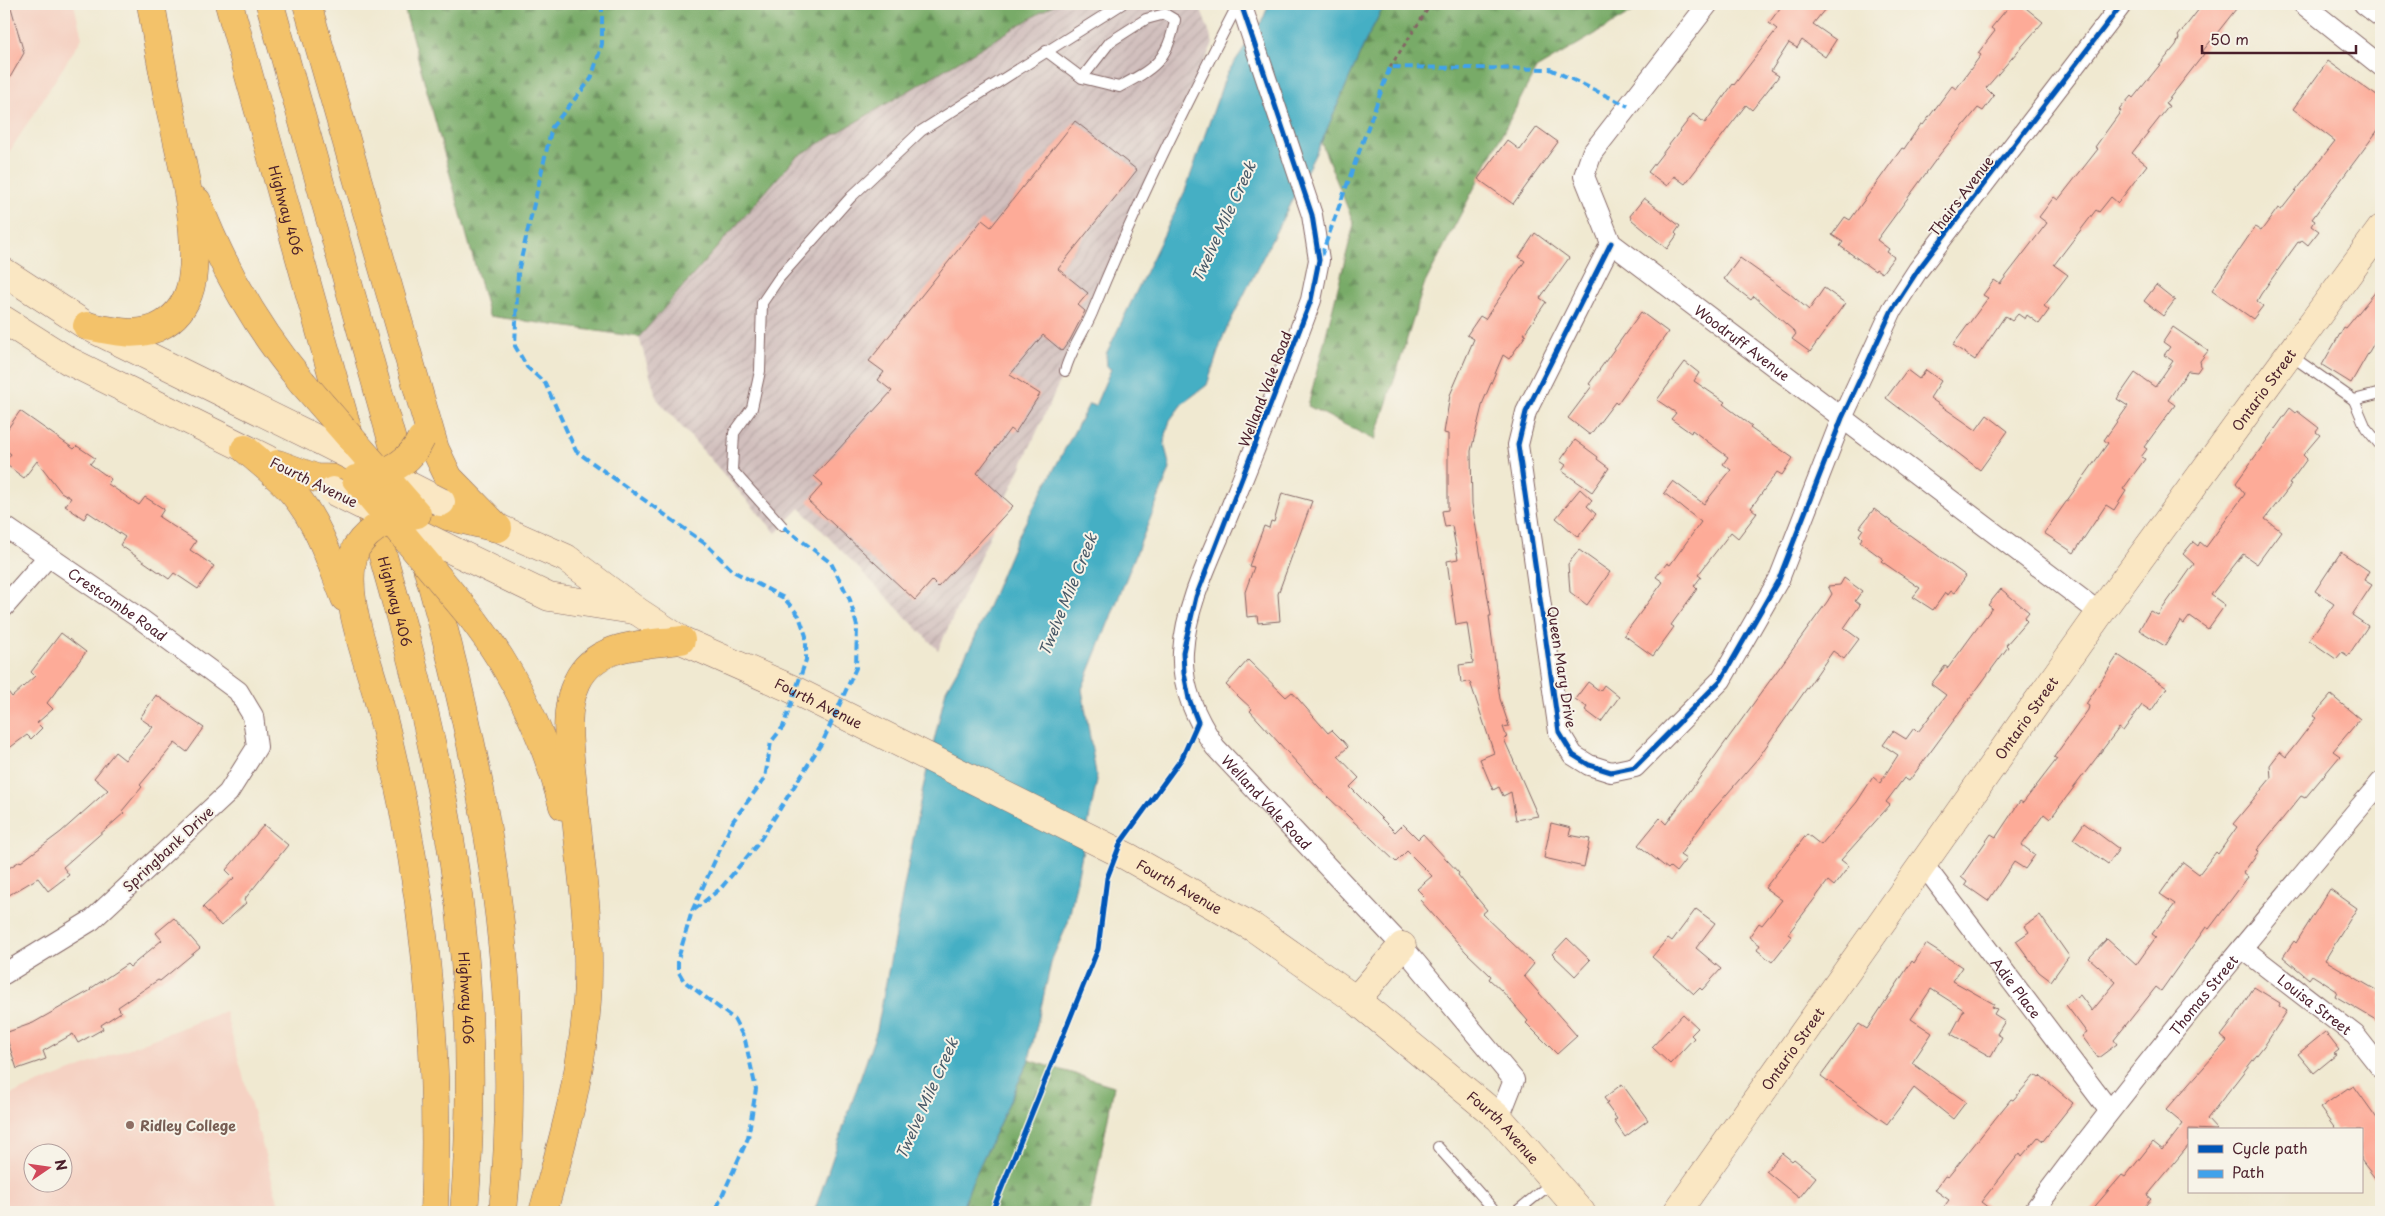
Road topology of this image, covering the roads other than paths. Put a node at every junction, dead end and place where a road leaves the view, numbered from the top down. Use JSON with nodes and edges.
{"nodes":[{"id":1,"x":150,"y":4,"type":"edge"},
{"id":2,"x":228,"y":4,"type":"edge"},
{"id":3,"x":270,"y":4,"type":"edge"},
{"id":4,"x":307,"y":4,"type":"edge"},
{"id":5,"x":1122,"y":4,"type":"edge"},
{"id":6,"x":1708,"y":4,"type":"edge"},
{"id":7,"x":2122,"y":4,"type":"edge"},
{"id":8,"x":2364,"y":4,"type":"edge"},
{"id":9,"x":2306,"y":5,"type":"edge"},
{"id":10,"x":1241,"y":7,"type":"edge"},
{"id":11,"x":2381,"y":17,"type":"edge"},
{"id":12,"x":1046,"y":51,"type":"junction"},
{"id":13,"x":2381,"y":66,"type":"edge"},
{"id":14,"x":1082,"y":78,"type":"junction"},
{"id":15,"x":182,"y":162,"type":"junction"},
{"id":16,"x":2381,"y":229,"type":"edge"},
{"id":17,"x":1611,"y":243,"type":"junction"},
{"id":18,"x":4,"y":272,"type":"edge"},
{"id":19,"x":4,"y":320,"type":"edge"},
{"id":20,"x":87,"y":326,"type":"junction"},
{"id":21,"x":2289,"y":354,"type":"junction"},
{"id":22,"x":1065,"y":371,"type":"dead end"},
{"id":23,"x":2381,"y":393,"type":"edge"},
{"id":24,"x":2354,"y":400,"type":"junction"},
{"id":25,"x":421,"y":404,"type":"junction"},
{"id":26,"x":1842,"y":418,"type":"junction"},
{"id":27,"x":319,"y":440,"type":"junction"},
{"id":28,"x":2381,"y":446,"type":"edge"},
{"id":29,"x":245,"y":450,"type":"junction"},
{"id":30,"x":383,"y":473,"type":"junction"},
{"id":31,"x":341,"y":483,"type":"junction"},
{"id":32,"x":444,"y":509,"type":"junction"},
{"id":33,"x":417,"y":514,"type":"junction"},
{"id":34,"x":390,"y":520,"type":"junction"},
{"id":35,"x":4,"y":526,"type":"edge"},
{"id":36,"x":782,"y":526,"type":"dead end"},
{"id":37,"x":498,"y":528,"type":"junction"},
{"id":38,"x":458,"y":553,"type":"junction"},
{"id":39,"x":47,"y":558,"type":"junction"},
{"id":40,"x":4,"y":607,"type":"edge"},
{"id":41,"x":637,"y":611,"type":"junction"},
{"id":42,"x":2100,"y":613,"type":"junction"},
{"id":43,"x":360,"y":635,"type":"junction"},
{"id":44,"x":681,"y":640,"type":"junction"},
{"id":45,"x":229,"y":684,"type":"joint"},
{"id":46,"x":2381,"y":782,"type":"edge"},
{"id":47,"x":1923,"y":864,"type":"junction"},
{"id":48,"x":583,"y":887,"type":"junction"},
{"id":49,"x":1402,"y":946,"type":"junction"},
{"id":50,"x":2242,"y":948,"type":"junction"},
{"id":51,"x":4,"y":974,"type":"edge"},
{"id":52,"x":1356,"y":1000,"type":"junction"},
{"id":53,"x":2381,"y":1068,"type":"edge"},
{"id":54,"x":2110,"y":1110,"type":"junction"},
{"id":55,"x":1499,"y":1118,"type":"junction"},
{"id":56,"x":1438,"y":1147,"type":"dead end"},
{"id":57,"x":1554,"y":1181,"type":"junction"},
{"id":58,"x":434,"y":1212,"type":"edge"},
{"id":59,"x":464,"y":1212,"type":"edge"},
{"id":60,"x":503,"y":1212,"type":"edge"},
{"id":61,"x":543,"y":1212,"type":"edge"},
{"id":62,"x":1496,"y":1212,"type":"edge"},
{"id":63,"x":1516,"y":1212,"type":"edge"},
{"id":64,"x":1581,"y":1212,"type":"edge"},
{"id":65,"x":1677,"y":1212,"type":"edge"},
{"id":66,"x":2033,"y":1212,"type":"edge"}],
"edges":[{"from":1,"to":15,"type":"highway"},
{"from":2,"to":59,"type":"highway","name":"Highway 406"},
{"from":3,"to":60,"type":"highway"},
{"from":4,"to":25,"type":"highway"},
{"from":5,"to":12,"type":"lane"},
{"from":6,"to":17,"type":"street"},
{"from":7,"to":26,"type":"street","name":"Thairs Avenue"},
{"from":8,"to":11,"type":"street"},
{"from":9,"to":13,"type":"street"},
{"from":10,"to":22,"type":"lane"},
{"from":10,"to":49,"type":"street","name":"Welland Vale Road"},
{"from":12,"to":14,"type":"lane"},
{"from":12,"to":36,"type":"lane"},
{"from":14,"to":14,"type":"lane"},
{"from":15,"to":20,"type":"highway"},
{"from":15,"to":30,"type":"highway","bridge":true},
{"from":16,"to":21,"type":"main road","name":"Ontario Street"},
{"from":17,"to":26,"type":"street","name":"Woodruff Avenue"},
{"from":17,"to":26,"type":"street","name":"Queen Mary Drive"},
{"from":18,"to":20,"type":"main road"},
{"from":19,"to":29,"type":"main road","name":"Fourth Avenue"},
{"from":20,"to":27,"type":"main road"},
{"from":21,"to":24,"type":"lane"},
{"from":21,"to":42,"type":"main road","name":"Ontario Street"},
{"from":23,"to":24,"type":"lane"},
{"from":24,"to":28,"type":"lane"},
{"from":25,"to":30,"type":"highway","bridge":true},
{"from":25,"to":37,"type":"highway"},
{"from":26,"to":42,"type":"street","name":"Woodruff Avenue"},
{"from":27,"to":30,"type":"main road","bridge":true},
{"from":27,"to":31,"type":"highway","bridge":true},
{"from":29,"to":31,"type":"main road","name":"Fourth Avenue"},
{"from":29,"to":43,"type":"highway"},
{"from":30,"to":31,"type":"highway","bridge":true},
{"from":30,"to":32,"type":"main road","name":"Fourth Avenue","bridge":true},
{"from":30,"to":33,"type":"highway","bridge":true},
{"from":31,"to":34,"type":"highway","bridge":true},
{"from":32,"to":33,"type":"highway"},
{"from":32,"to":37,"type":"main road","name":"Fourth Avenue"},
{"from":33,"to":34,"type":"highway","bridge":true},
{"from":33,"to":38,"type":"highway","bridge":true},
{"from":34,"to":38,"type":"main road","name":"Fourth Avenue","bridge":true},
{"from":34,"to":43,"type":"highway","bridge":true},
{"from":34,"to":48,"type":"highway","bridge":true},
{"from":35,"to":39,"type":"street","name":"Crestcombe Road"},
{"from":37,"to":41,"type":"main road","name":"Fourth Avenue"},
{"from":38,"to":41,"type":"main road","name":"Fourth Avenue"},
{"from":39,"to":40,"type":"street"},
{"from":39,"to":45,"type":"street","name":"Crestcombe Road"},
{"from":41,"to":44,"type":"main road","name":"Fourth Avenue"},
{"from":42,"to":47,"type":"main road","name":"Ontario Street"},
{"from":43,"to":58,"type":"highway"},
{"from":44,"to":48,"type":"highway"},
{"from":44,"to":52,"type":"main road","name":"Fourth Avenue"},
{"from":45,"to":51,"type":"street","name":"Springbank Drive"},
{"from":46,"to":50,"type":"street","name":"Thomas Street"},
{"from":47,"to":54,"type":"street","name":"Adie Place"},
{"from":47,"to":65,"type":"main road","name":"Ontario Street"},
{"from":48,"to":61,"type":"highway"},
{"from":49,"to":52,"type":"main road"},
{"from":49,"to":55,"type":"street","name":"Welland Vale Road"},
{"from":50,"to":53,"type":"street","name":"Louisa Street"},
{"from":50,"to":54,"type":"street","name":"Thomas Street"},
{"from":52,"to":55,"type":"main road","name":"Fourth Avenue"},
{"from":54,"to":66,"type":"street","name":"Thomas Street"},
{"from":55,"to":57,"type":"main road","name":"Fourth Avenue"},
{"from":56,"to":62,"type":"lane"},
{"from":57,"to":63,"type":"lane"},
{"from":57,"to":64,"type":"main road","name":"Fourth Avenue"}]}
